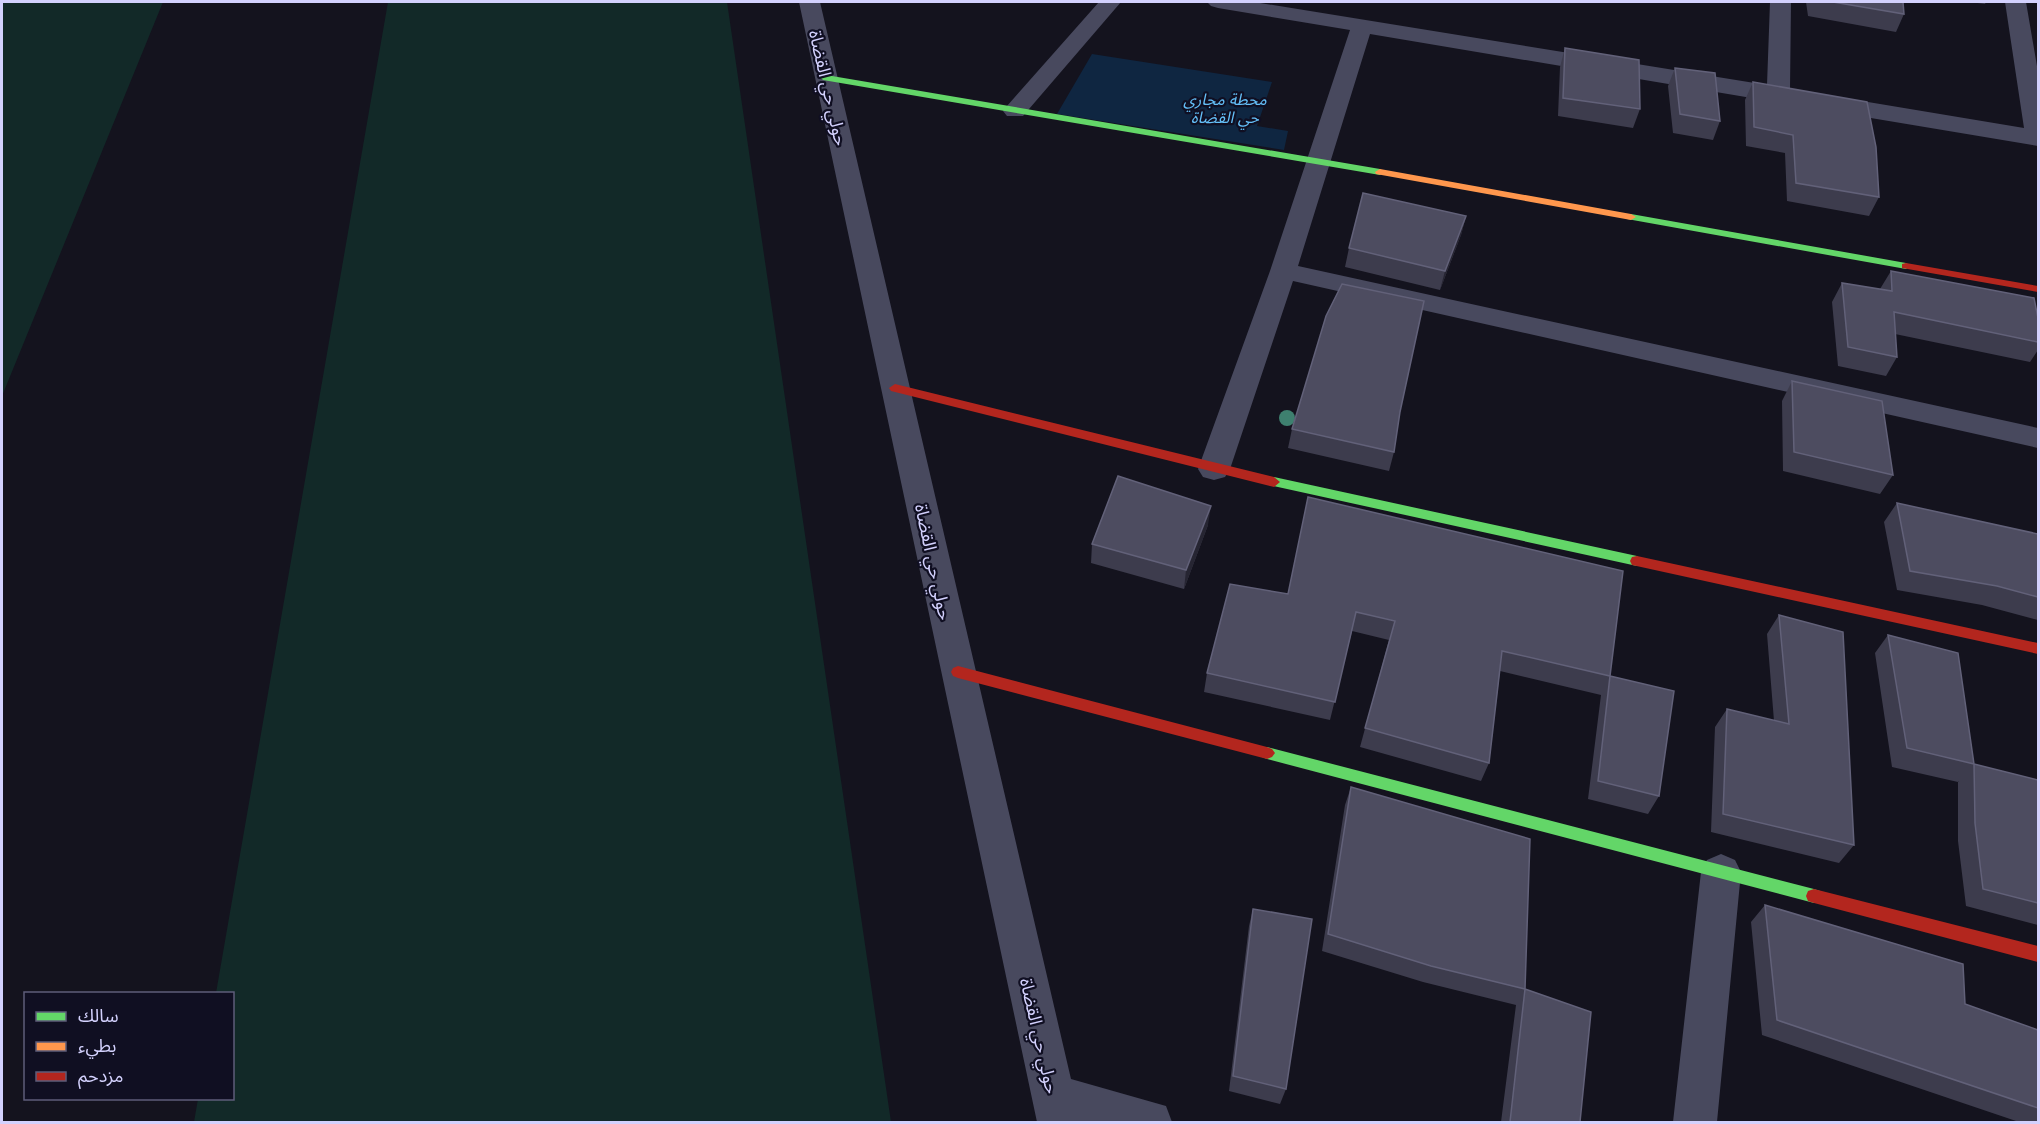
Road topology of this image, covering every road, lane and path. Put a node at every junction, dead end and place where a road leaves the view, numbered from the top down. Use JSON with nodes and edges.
{"nodes":[{"id":1,"x":809,"y":2,"type":"edge"},
{"id":2,"x":1110,"y":2,"type":"edge"},
{"id":3,"x":1218,"y":2,"type":"edge"},
{"id":4,"x":1781,"y":2,"type":"edge"},
{"id":5,"x":2016,"y":2,"type":"edge"},
{"id":6,"x":1362,"y":26,"type":"junction"},
{"id":7,"x":826,"y":78,"type":"junction"},
{"id":8,"x":1778,"y":94,"type":"junction"},
{"id":9,"x":1015,"y":111,"type":"junction"},
{"id":10,"x":2038,"y":138,"type":"edge"},
{"id":11,"x":1317,"y":160,"type":"junction"},
{"id":12,"x":1283,"y":271,"type":"junction"},
{"id":13,"x":2038,"y":289,"type":"edge"},
{"id":14,"x":895,"y":388,"type":"junction"},
{"id":15,"x":2038,"y":438,"type":"edge"},
{"id":16,"x":1214,"y":469,"type":"junction"},
{"id":17,"x":2038,"y":650,"type":"edge"},
{"id":18,"x":958,"y":672,"type":"junction"},
{"id":19,"x":1721,"y":872,"type":"junction"},
{"id":20,"x":2038,"y":954,"type":"edge"},
{"id":21,"x":1056,"y":1109,"type":"edge"},
{"id":22,"x":1150,"y":1122,"type":"edge"},
{"id":23,"x":1695,"y":1122,"type":"edge"}],
"edges":[{"from":1,"to":7,"type":"street","name":"حولي حي القضاة"},
{"from":2,"to":9,"type":"street"},
{"from":3,"to":6,"type":"street"},
{"from":4,"to":8,"type":"street"},
{"from":5,"to":10,"type":"street"},
{"from":6,"to":8,"type":"street"},
{"from":6,"to":11,"type":"street"},
{"from":7,"to":9,"type":"street"},
{"from":7,"to":14,"type":"street","name":"حولي حي القضاة"},
{"from":8,"to":10,"type":"street"},
{"from":9,"to":11,"type":"street"},
{"from":11,"to":12,"type":"street"},
{"from":11,"to":13,"type":"street"},
{"from":12,"to":15,"type":"street"},
{"from":12,"to":16,"type":"street"},
{"from":14,"to":16,"type":"street"},
{"from":14,"to":18,"type":"street","name":"حولي حي القضاة"},
{"from":16,"to":17,"type":"street"},
{"from":18,"to":19,"type":"street"},
{"from":18,"to":21,"type":"street","name":"حولي حي القضاة"},
{"from":19,"to":20,"type":"street"},
{"from":19,"to":23,"type":"street"},
{"from":21,"to":22,"type":"street"}]}
